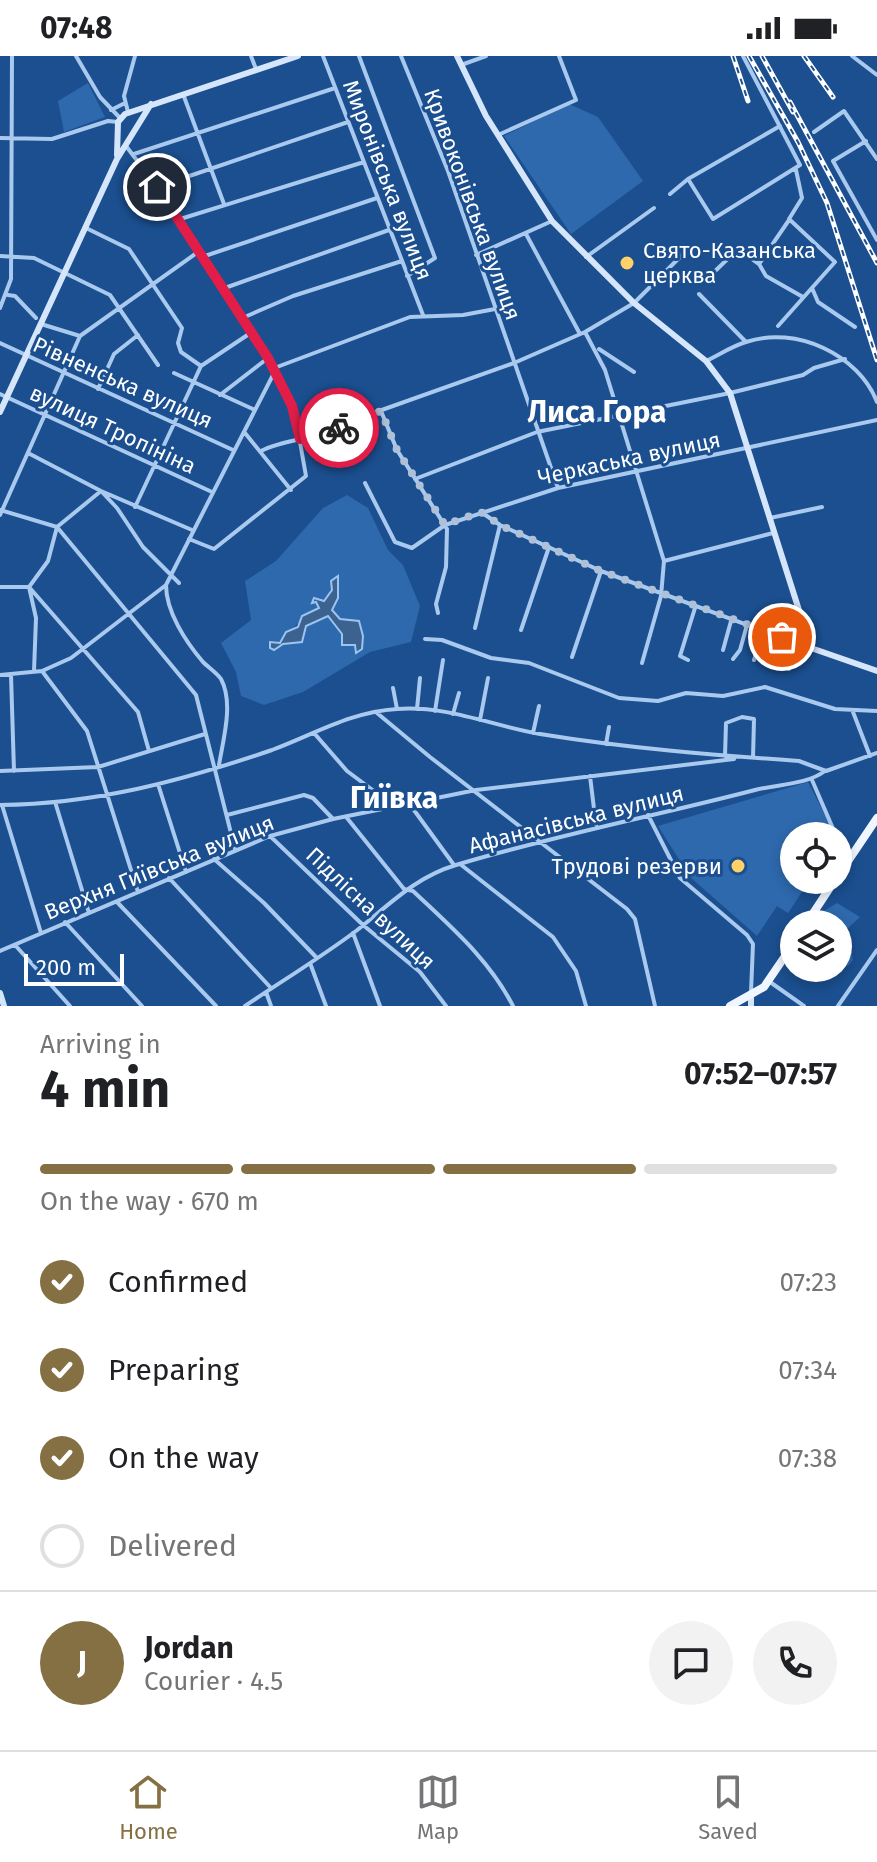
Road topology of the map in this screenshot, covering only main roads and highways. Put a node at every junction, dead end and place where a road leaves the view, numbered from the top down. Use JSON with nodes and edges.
{"nodes":[{"id":1,"x":298,"y":56,"type":"edge"},
{"id":2,"x":457,"y":56,"type":"edge"},
{"id":3,"x":151,"y":104,"type":"junction"},
{"id":4,"x":129,"y":113,"type":"junction"},
{"id":5,"x":136,"y":125,"type":"junction"},
{"id":6,"x":118,"y":137,"type":"junction"},
{"id":7,"x":128,"y":142,"type":"junction"},
{"id":8,"x":117,"y":159,"type":"junction"},
{"id":9,"x":3,"y":396,"type":"edge"},
{"id":10,"x":0,"y":412,"type":"edge"},
{"id":11,"x":877,"y":671,"type":"edge"},
{"id":12,"x":877,"y":818,"type":"edge"},
{"id":13,"x":852,"y":855,"type":"edge"},
{"id":14,"x":780,"y":963,"type":"edge"},
{"id":15,"x":0,"y":993,"type":"edge"},
{"id":16,"x":751,"y":995,"type":"junction"},
{"id":17,"x":4,"y":1006,"type":"edge"},
{"id":18,"x":730,"y":1006,"type":"edge"},
{"id":19,"x":751,"y":1006,"type":"edge"}],
"edges":[{"from":1,"to":3,"type":"main road"},
{"from":2,"to":11,"type":"main road"},
{"from":3,"to":4,"type":"main road"},
{"from":3,"to":5,"type":"main road"},
{"from":4,"to":5,"type":"main road"},
{"from":4,"to":6,"type":"main road"},
{"from":5,"to":7,"type":"main road"},
{"from":6,"to":7,"type":"main road"},
{"from":6,"to":8,"type":"main road"},
{"from":7,"to":8,"type":"main road"},
{"from":8,"to":9,"type":"main road"},
{"from":9,"to":10,"type":"main road"},
{"from":12,"to":13,"type":"main road"},
{"from":14,"to":16,"type":"main road"},
{"from":15,"to":17,"type":"main road"},
{"from":16,"to":18,"type":"main road"},
{"from":16,"to":19,"type":"main road"}]}
